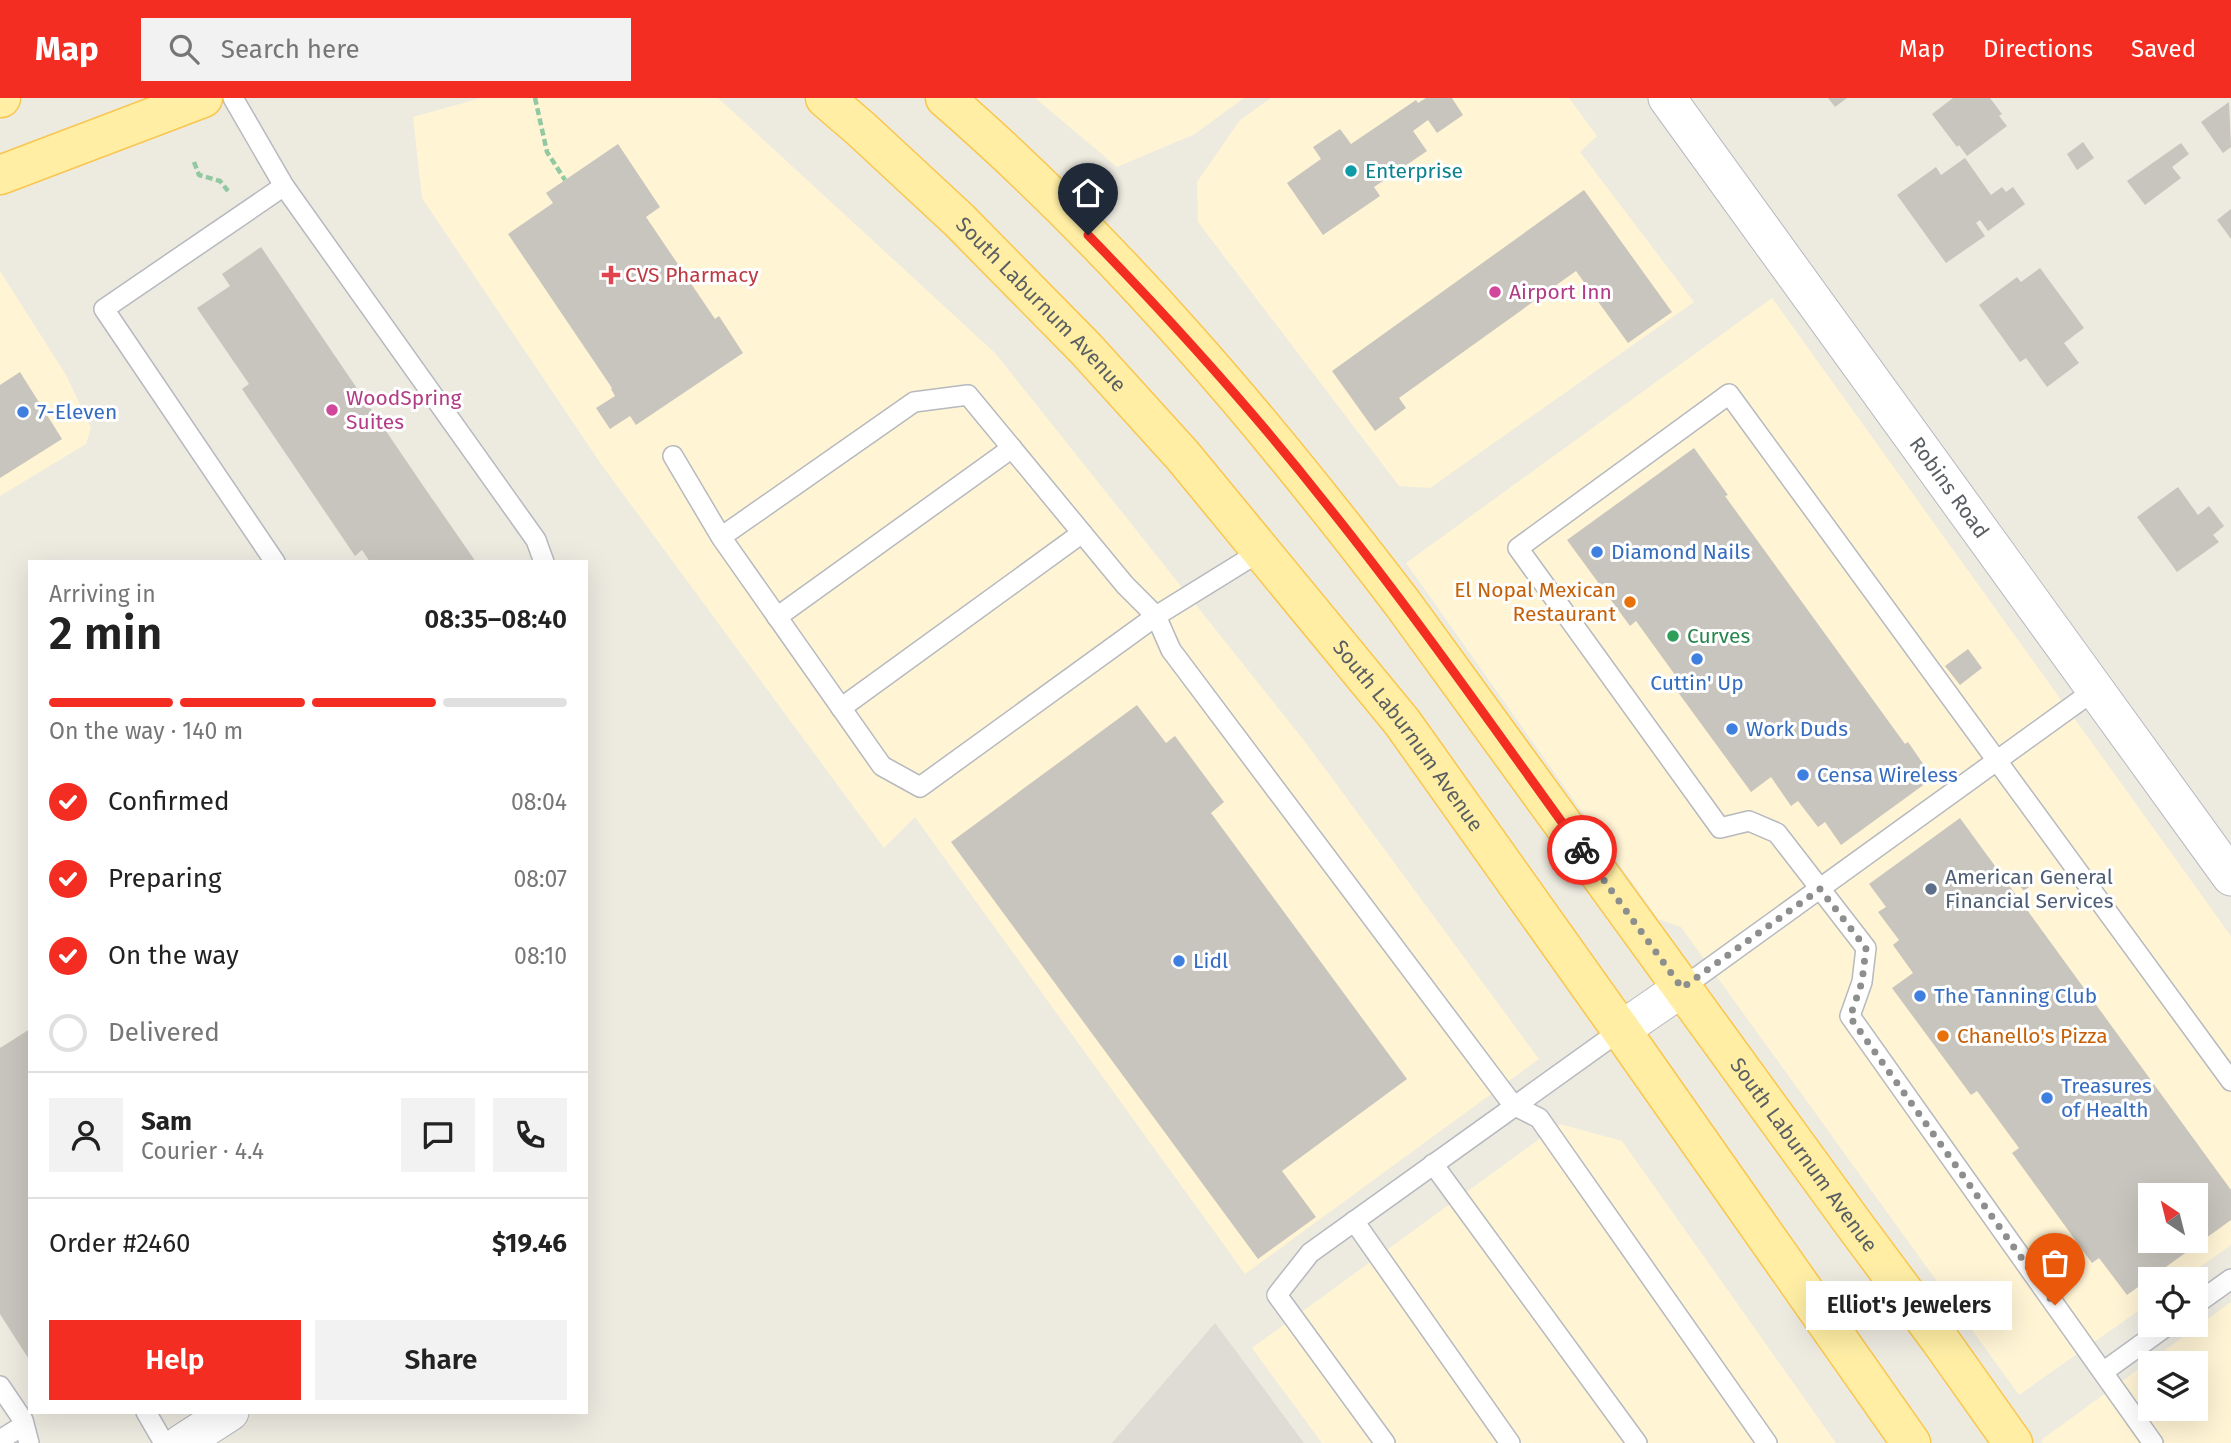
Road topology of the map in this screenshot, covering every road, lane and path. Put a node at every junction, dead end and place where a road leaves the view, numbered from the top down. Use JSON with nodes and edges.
{"nodes":[{"id":1,"x":203,"y":98,"type":"edge"},
{"id":2,"x":233,"y":98,"type":"edge"},
{"id":3,"x":535,"y":98,"type":"edge"},
{"id":4,"x":825,"y":98,"type":"edge"},
{"id":5,"x":1667,"y":98,"type":"edge"},
{"id":6,"x":961,"y":103,"type":"edge"},
{"id":7,"x":194,"y":162,"type":"dead end"},
{"id":8,"x":0,"y":175,"type":"edge"},
{"id":9,"x":565,"y":180,"type":"dead end"},
{"id":10,"x":284,"y":186,"type":"junction"},
{"id":11,"x":234,"y":200,"type":"dead end"},
{"id":12,"x":1012,"y":448,"type":"junction"},
{"id":13,"x":673,"y":456,"type":"dead end"},
{"id":14,"x":1082,"y":533,"type":"junction"},
{"id":15,"x":721,"y":537,"type":"junction"},
{"id":16,"x":1261,"y":551,"type":"junction"},
{"id":17,"x":274,"y":560,"type":"edge"},
{"id":18,"x":543,"y":560,"type":"edge"},
{"id":19,"x":1156,"y":616,"type":"junction"},
{"id":20,"x":777,"y":617,"type":"junction"},
{"id":21,"x":2096,"y":689,"type":"junction"},
{"id":22,"x":841,"y":708,"type":"junction"},
{"id":23,"x":1997,"y":760,"type":"junction"},
{"id":24,"x":2231,"y":877,"type":"edge"},
{"id":25,"x":1820,"y":889,"type":"junction"},
{"id":26,"x":1682,"y":988,"type":"junction"},
{"id":27,"x":1621,"y":1030,"type":"junction"},
{"id":28,"x":2231,"y":1080,"type":"edge"},
{"id":29,"x":1513,"y":1105,"type":"junction"},
{"id":30,"x":1433,"y":1164,"type":"junction"},
{"id":31,"x":1354,"y":1221,"type":"junction"},
{"id":32,"x":2231,"y":1279,"type":"edge"},
{"id":33,"x":2208,"y":1295,"type":"edge"},
{"id":34,"x":2151,"y":1337,"type":"edge"},
{"id":35,"x":2103,"y":1372,"type":"junction"},
{"id":36,"x":0,"y":1386,"type":"edge"},
{"id":37,"x":147,"y":1414,"type":"edge"},
{"id":38,"x":227,"y":1414,"type":"edge"},
{"id":39,"x":26,"y":1434,"type":"edge"},
{"id":40,"x":0,"y":1440,"type":"edge"},
{"id":41,"x":164,"y":1443,"type":"edge"},
{"id":42,"x":181,"y":1443,"type":"edge"},
{"id":43,"x":1385,"y":1443,"type":"edge"},
{"id":44,"x":1510,"y":1443,"type":"edge"},
{"id":45,"x":1637,"y":1443,"type":"edge"},
{"id":46,"x":1767,"y":1443,"type":"edge"},
{"id":47,"x":1910,"y":1443,"type":"edge"},
{"id":48,"x":2013,"y":1443,"type":"edge"},
{"id":49,"x":2153,"y":1443,"type":"edge"}],
"edges":[{"from":1,"to":8,"type":"main road"},
{"from":2,"to":10,"type":"lane"},
{"from":3,"to":9,"type":"path"},
{"from":4,"to":16,"type":"main road","name":"South Laburnum Avenue"},
{"from":5,"to":21,"type":"street","name":"Robins Road"},
{"from":6,"to":26,"type":"main road","name":"South Laburnum Avenue"},
{"from":7,"to":11,"type":"path"},
{"from":10,"to":17,"type":"lane"},
{"from":10,"to":18,"type":"lane"},
{"from":12,"to":14,"type":"lane"},
{"from":12,"to":15,"type":"lane"},
{"from":12,"to":20,"type":"lane"},
{"from":13,"to":15,"type":"lane"},
{"from":14,"to":19,"type":"lane"},
{"from":14,"to":22,"type":"lane"},
{"from":15,"to":20,"type":"lane"},
{"from":16,"to":19,"type":"lane"},
{"from":16,"to":27,"type":"main road","name":"South Laburnum Avenue"},
{"from":19,"to":22,"type":"lane"},
{"from":19,"to":29,"type":"lane"},
{"from":20,"to":22,"type":"lane"},
{"from":21,"to":23,"type":"lane"},
{"from":21,"to":24,"type":"street","name":"Robins Road"},
{"from":23,"to":25,"type":"lane"},
{"from":23,"to":25,"type":"lane"},
{"from":23,"to":28,"type":"lane"},
{"from":25,"to":26,"type":"lane"},
{"from":25,"to":35,"type":"lane"},
{"from":26,"to":27,"type":"street"},
{"from":26,"to":48,"type":"main road","name":"South Laburnum Avenue"},
{"from":27,"to":29,"type":"lane"},
{"from":27,"to":47,"type":"main road","name":"South Laburnum Avenue"},
{"from":29,"to":30,"type":"lane"},
{"from":29,"to":46,"type":"lane"},
{"from":30,"to":31,"type":"lane"},
{"from":30,"to":45,"type":"lane"},
{"from":31,"to":43,"type":"lane"},
{"from":31,"to":44,"type":"lane"},
{"from":32,"to":33,"type":"lane"},
{"from":34,"to":35,"type":"lane"},
{"from":35,"to":49,"type":"lane"},
{"from":36,"to":39,"type":"lane"},
{"from":37,"to":41,"type":"lane"},
{"from":38,"to":42,"type":"street"},
{"from":39,"to":40,"type":"lane"}]}
